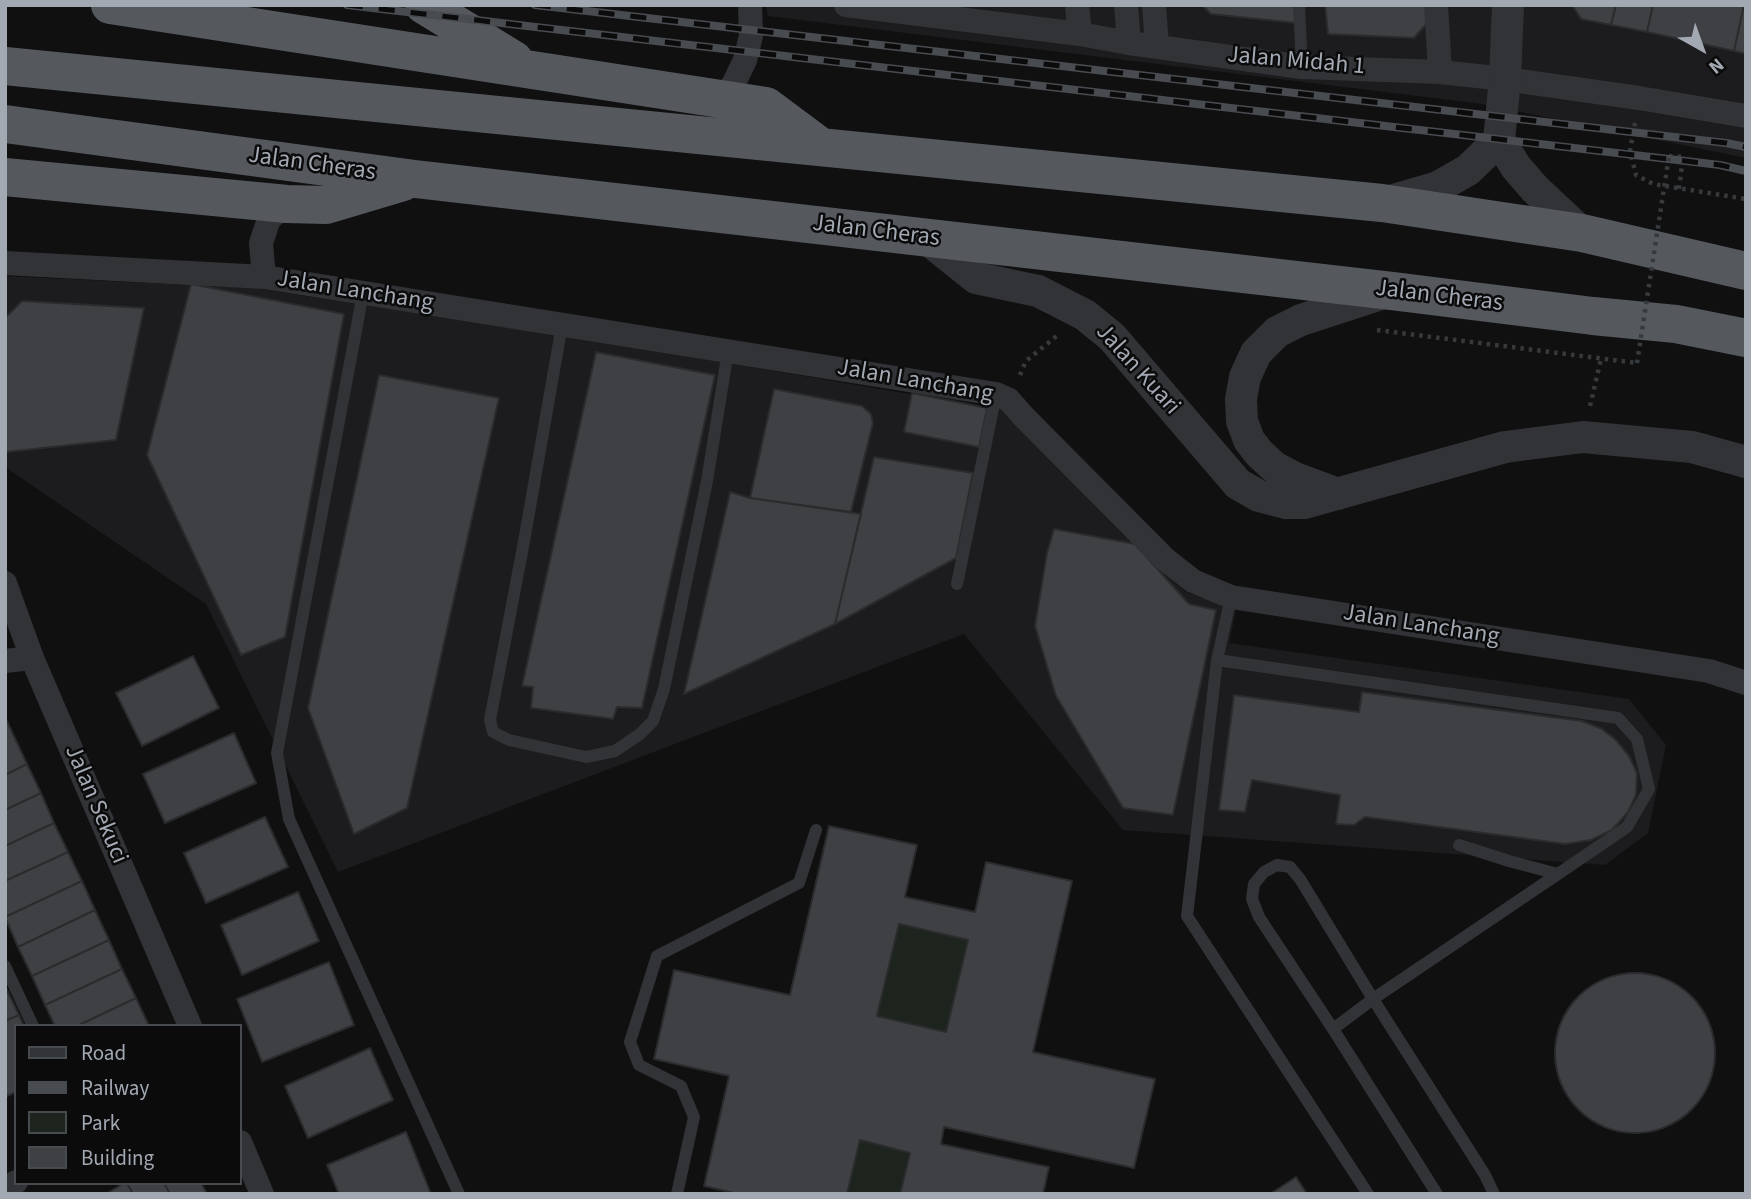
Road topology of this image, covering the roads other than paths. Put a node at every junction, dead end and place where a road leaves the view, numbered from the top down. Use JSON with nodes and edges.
{"nodes":[{"id":1,"x":110,"y":5,"type":"edge"},
{"id":2,"x":424,"y":5,"type":"edge"},
{"id":3,"x":750,"y":5,"type":"edge"},
{"id":4,"x":846,"y":5,"type":"edge"},
{"id":5,"x":1077,"y":5,"type":"edge"},
{"id":6,"x":1126,"y":5,"type":"edge"},
{"id":7,"x":1154,"y":5,"type":"edge"},
{"id":8,"x":1299,"y":5,"type":"edge"},
{"id":9,"x":1436,"y":5,"type":"edge"},
{"id":10,"x":1508,"y":5,"type":"edge"},
{"id":11,"x":941,"y":11,"type":"edge"},
{"id":12,"x":1080,"y":34,"type":"junction"},
{"id":13,"x":1129,"y":43,"type":"junction"},
{"id":14,"x":1157,"y":46,"type":"junction"},
{"id":15,"x":5,"y":66,"type":"edge"},
{"id":16,"x":1302,"y":67,"type":"junction"},
{"id":17,"x":528,"y":69,"type":"junction"},
{"id":18,"x":1440,"y":72,"type":"junction"},
{"id":19,"x":1505,"y":79,"type":"junction"},
{"id":20,"x":719,"y":99,"type":"junction"},
{"id":21,"x":1746,"y":116,"type":"edge"},
{"id":22,"x":5,"y":124,"type":"edge"},
{"id":23,"x":1499,"y":140,"type":"junction"},
{"id":24,"x":821,"y":147,"type":"junction"},
{"id":25,"x":5,"y":177,"type":"edge"},
{"id":26,"x":415,"y":179,"type":"junction"},
{"id":27,"x":1382,"y":203,"type":"junction"},
{"id":28,"x":287,"y":204,"type":"junction"},
{"id":29,"x":1582,"y":233,"type":"junction"},
{"id":30,"x":925,"y":237,"type":"junction"},
{"id":31,"x":5,"y":263,"type":"edge"},
{"id":32,"x":1746,"y":271,"type":"edge"},
{"id":33,"x":264,"y":277,"type":"junction"},
{"id":34,"x":1392,"y":290,"type":"junction"},
{"id":35,"x":363,"y":293,"type":"junction"},
{"id":36,"x":562,"y":325,"type":"junction"},
{"id":37,"x":1734,"y":342,"type":"edge"},
{"id":38,"x":728,"y":351,"type":"junction"},
{"id":39,"x":1003,"y":397,"type":"junction"},
{"id":40,"x":1746,"y":462,"type":"edge"},
{"id":41,"x":1338,"y":494,"type":"junction"},
{"id":42,"x":5,"y":583,"type":"edge"},
{"id":43,"x":957,"y":584,"type":"dead end"},
{"id":44,"x":1231,"y":597,"type":"junction"},
{"id":45,"x":32,"y":658,"type":"junction"},
{"id":46,"x":1217,"y":660,"type":"junction"},
{"id":47,"x":5,"y":661,"type":"edge"},
{"id":48,"x":1746,"y":684,"type":"edge"},
{"id":49,"x":816,"y":830,"type":"dead end"},
{"id":50,"x":1459,"y":845,"type":"dead end"},
{"id":51,"x":1558,"y":874,"type":"junction"},
{"id":52,"x":5,"y":966,"type":"edge"},
{"id":53,"x":1373,"y":999,"type":"junction"},
{"id":54,"x":32,"y":1024,"type":"edge"},
{"id":55,"x":189,"y":1024,"type":"edge"},
{"id":56,"x":1333,"y":1029,"type":"junction"},
{"id":57,"x":242,"y":1147,"type":"edge"},
{"id":58,"x":262,"y":1194,"type":"edge"},
{"id":59,"x":459,"y":1194,"type":"edge"},
{"id":60,"x":677,"y":1194,"type":"edge"},
{"id":61,"x":1368,"y":1194,"type":"edge"},
{"id":62,"x":1437,"y":1194,"type":"edge"},
{"id":63,"x":1494,"y":1194,"type":"edge"}],
"edges":[{"from":1,"to":17,"type":"highway"},
{"from":2,"to":17,"type":"highway"},
{"from":3,"to":20,"type":"street"},
{"from":4,"to":11,"type":"street","name":"Jalan Midah 1"},
{"from":5,"to":12,"type":"street"},
{"from":6,"to":13,"type":"street"},
{"from":7,"to":14,"type":"street"},
{"from":8,"to":16,"type":"lane"},
{"from":9,"to":18,"type":"street"},
{"from":10,"to":19,"type":"street"},
{"from":11,"to":12,"type":"street","name":"Jalan Midah 1"},
{"from":12,"to":13,"type":"street","name":"Jalan Midah 1"},
{"from":13,"to":14,"type":"street","name":"Jalan Midah 1"},
{"from":14,"to":16,"type":"street","name":"Jalan Midah 1"},
{"from":15,"to":24,"type":"highway"},
{"from":16,"to":18,"type":"street","name":"Jalan Midah 1"},
{"from":17,"to":20,"type":"highway"},
{"from":18,"to":19,"type":"street","name":"Jalan Midah 1"},
{"from":19,"to":21,"type":"street","name":"Jalan Midah 1"},
{"from":19,"to":23,"type":"street"},
{"from":20,"to":24,"type":"highway"},
{"from":22,"to":26,"type":"highway","name":"Jalan Cheras"},
{"from":23,"to":27,"type":"street"},
{"from":23,"to":29,"type":"street"},
{"from":24,"to":27,"type":"highway"},
{"from":25,"to":28,"type":"highway"},
{"from":26,"to":28,"type":"highway"},
{"from":26,"to":30,"type":"highway","name":"Jalan Cheras"},
{"from":27,"to":29,"type":"highway"},
{"from":28,"to":33,"type":"street"},
{"from":29,"to":32,"type":"highway"},
{"from":30,"to":34,"type":"highway","name":"Jalan Cheras"},
{"from":30,"to":41,"type":"street","name":"Jalan Kuari"},
{"from":31,"to":33,"type":"street","name":"Jalan Lanchang"},
{"from":33,"to":35,"type":"street","name":"Jalan Lanchang"},
{"from":34,"to":37,"type":"highway","name":"Jalan Cheras"},
{"from":34,"to":41,"type":"street"},
{"from":35,"to":36,"type":"street","name":"Jalan Lanchang"},
{"from":35,"to":59,"type":"lane"},
{"from":36,"to":38,"type":"street","name":"Jalan Lanchang"},
{"from":36,"to":38,"type":"lane"},
{"from":38,"to":39,"type":"street","name":"Jalan Lanchang"},
{"from":39,"to":43,"type":"lane"},
{"from":39,"to":44,"type":"street","name":"Jalan Lanchang"},
{"from":40,"to":41,"type":"street","name":"Jalan Kuari"},
{"from":42,"to":45,"type":"street","name":"Jalan Sekuci"},
{"from":44,"to":46,"type":"lane"},
{"from":44,"to":48,"type":"street","name":"Jalan Lanchang"},
{"from":45,"to":47,"type":"street"},
{"from":45,"to":55,"type":"street","name":"Jalan Sekuci"},
{"from":46,"to":51,"type":"lane"},
{"from":46,"to":61,"type":"lane"},
{"from":49,"to":60,"type":"lane"},
{"from":50,"to":51,"type":"lane"},
{"from":51,"to":53,"type":"lane"},
{"from":52,"to":54,"type":"lane"},
{"from":53,"to":56,"type":"lane"},
{"from":53,"to":56,"type":"lane"},
{"from":53,"to":63,"type":"lane"},
{"from":56,"to":62,"type":"lane"},
{"from":57,"to":58,"type":"street"}]}
